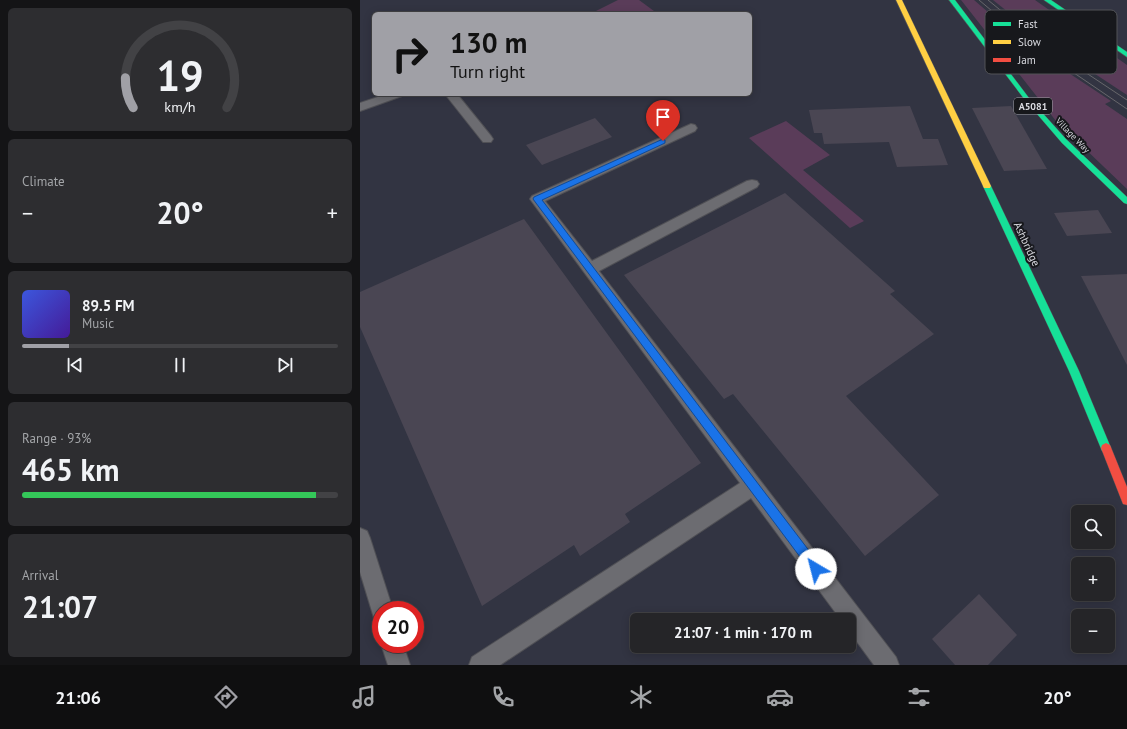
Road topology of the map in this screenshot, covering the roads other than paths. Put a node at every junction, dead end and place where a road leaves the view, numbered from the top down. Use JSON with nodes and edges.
{"nodes":[{"id":1,"x":899,"y":0,"type":"edge"},
{"id":2,"x":952,"y":0,"type":"edge"},
{"id":3,"x":1047,"y":0,"type":"edge"},
{"id":4,"x":1062,"y":10,"type":"edge"},
{"id":5,"x":985,"y":44,"type":"edge"},
{"id":6,"x":1117,"y":48,"type":"edge"},
{"id":7,"x":1127,"y":55,"type":"edge"},
{"id":8,"x":1008,"y":74,"type":"edge"},
{"id":9,"x":392,"y":96,"type":"edge"},
{"id":10,"x":453,"y":96,"type":"edge"},
{"id":11,"x":360,"y":107,"type":"edge"},
{"id":12,"x":691,"y":128,"type":"dead end"},
{"id":13,"x":487,"y":139,"type":"dead end"},
{"id":14,"x":752,"y":184,"type":"dead end"},
{"id":15,"x":1127,"y":201,"type":"edge"},
{"id":16,"x":590,"y":269,"type":"junction"},
{"id":17,"x":753,"y":485,"type":"junction"},
{"id":18,"x":1127,"y":500,"type":"edge"},
{"id":19,"x":360,"y":538,"type":"edge"},
{"id":20,"x":379,"y":601,"type":"edge"},
{"id":21,"x":480,"y":665,"type":"edge"},
{"id":22,"x":888,"y":665,"type":"edge"}],
"edges":[{"from":1,"to":18,"type":"main road","name":"Ashbridge"},
{"from":2,"to":5,"type":"main road","name":"Village Way","number":"A5081"},
{"from":3,"to":4,"type":"main road"},
{"from":6,"to":7,"type":"main road"},
{"from":8,"to":15,"type":"main road","name":"Village Way","number":"A5081"},
{"from":9,"to":11,"type":"lane"},
{"from":10,"to":13,"type":"lane"},
{"from":12,"to":16,"type":"lane"},
{"from":14,"to":16,"type":"lane"},
{"from":16,"to":17,"type":"lane"},
{"from":17,"to":21,"type":"lane"},
{"from":17,"to":22,"type":"lane"},
{"from":19,"to":20,"type":"lane"}]}
